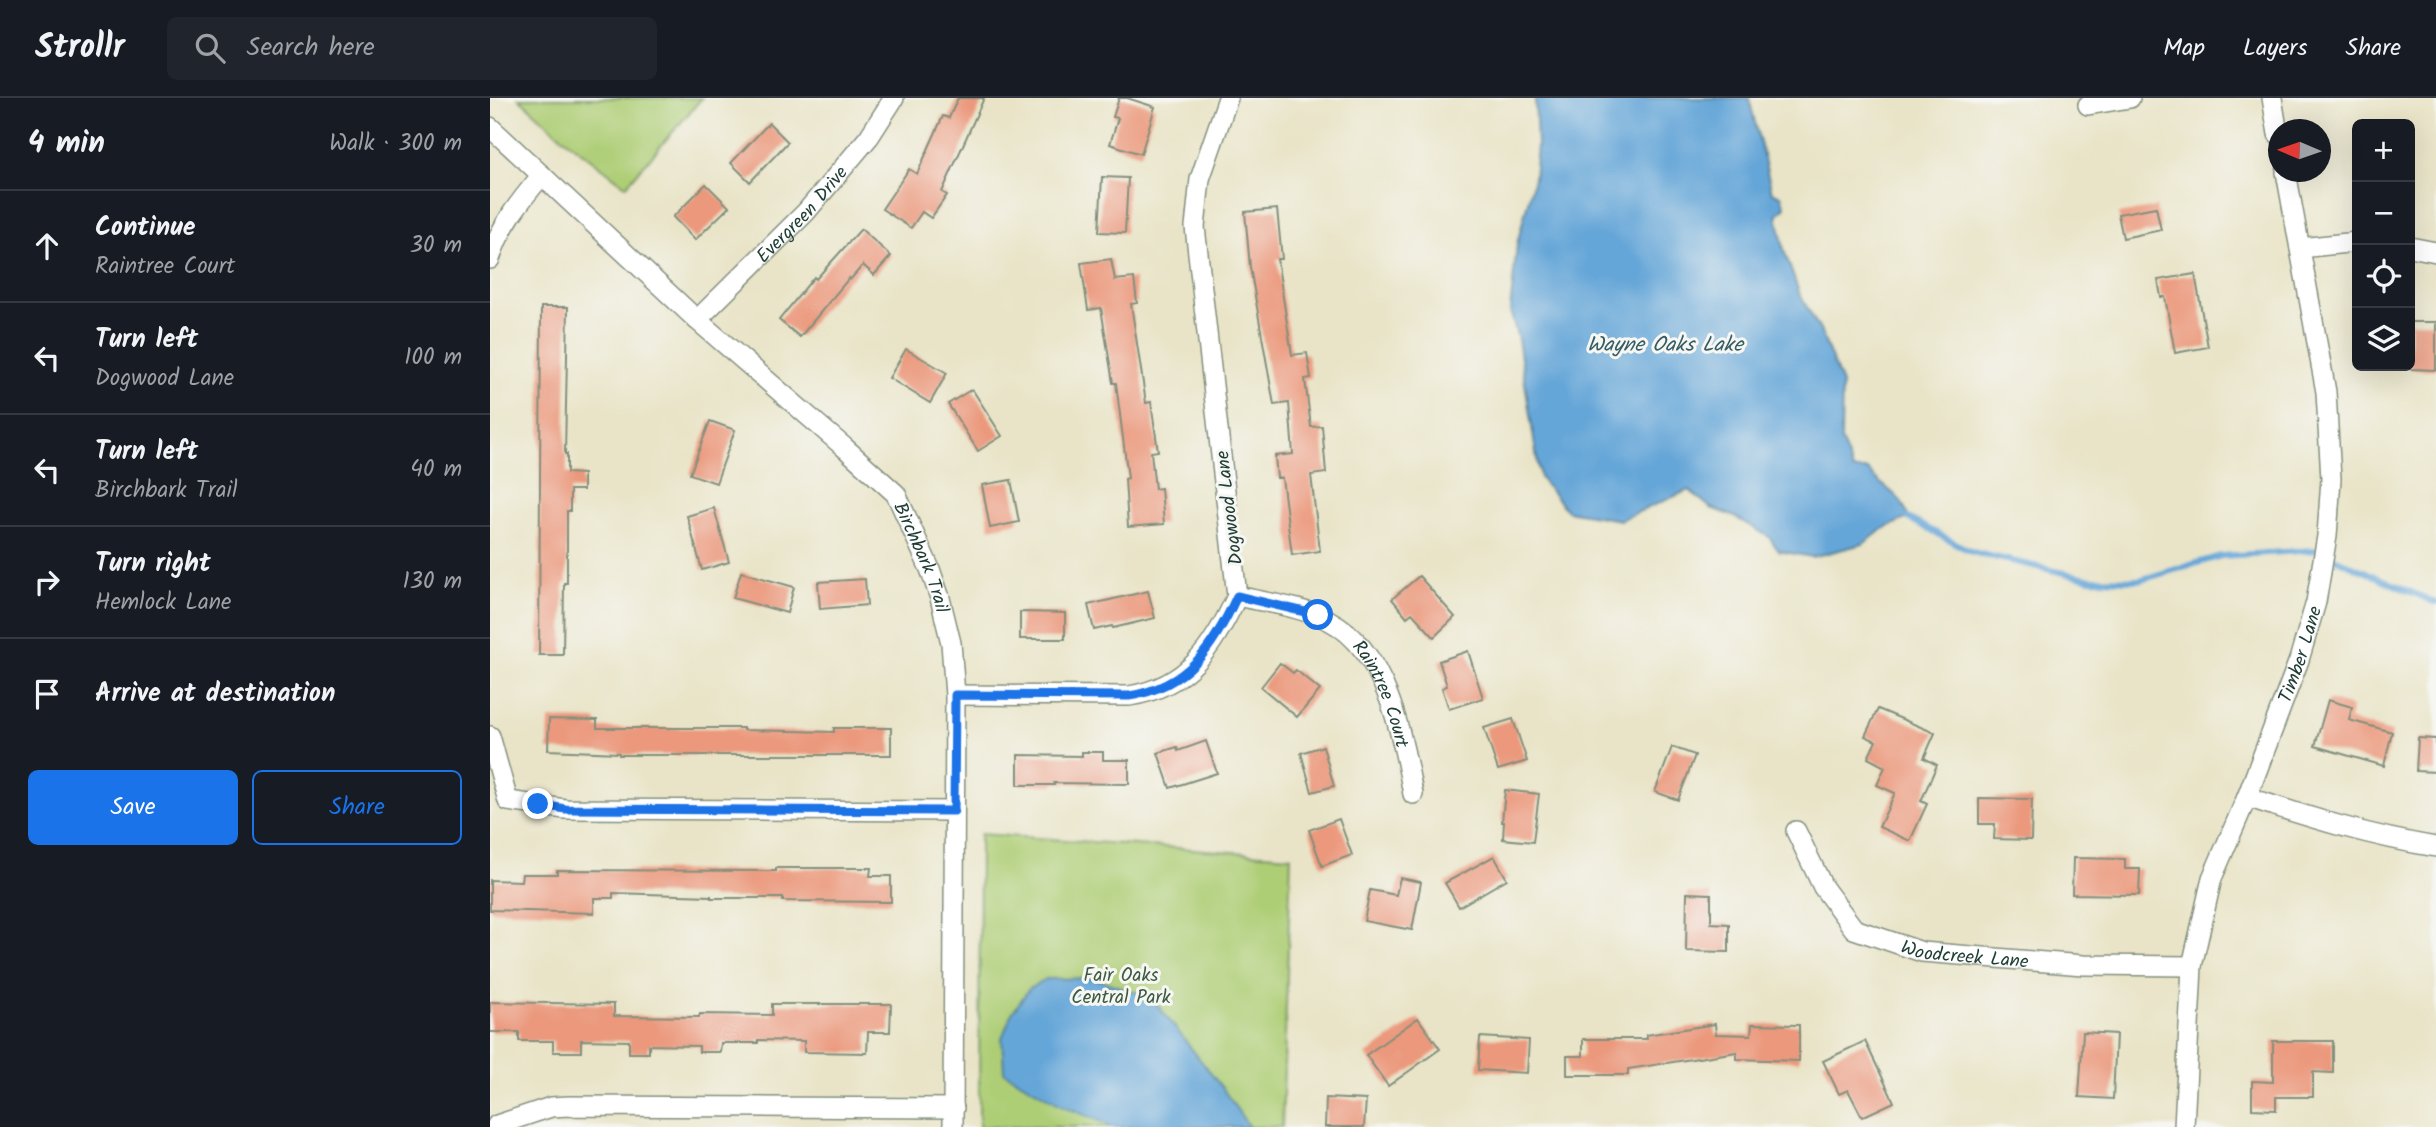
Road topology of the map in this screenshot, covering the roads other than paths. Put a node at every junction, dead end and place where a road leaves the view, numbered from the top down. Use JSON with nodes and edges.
{"nodes":[{"id":1,"x":894,"y":98,"type":"edge"},
{"id":2,"x":1228,"y":98,"type":"edge"},
{"id":3,"x":2130,"y":98,"type":"edge"},
{"id":4,"x":2272,"y":98,"type":"edge"},
{"id":5,"x":2088,"y":105,"type":"dead end"},
{"id":6,"x":2276,"y":119,"type":"edge"},
{"id":7,"x":490,"y":127,"type":"edge"},
{"id":8,"x":542,"y":175,"type":"junction"},
{"id":9,"x":2288,"y":182,"type":"edge"},
{"id":10,"x":2352,"y":243,"type":"edge"},
{"id":11,"x":2300,"y":248,"type":"junction"},
{"id":12,"x":2415,"y":248,"type":"edge"},
{"id":13,"x":2436,"y":252,"type":"edge"},
{"id":14,"x":490,"y":259,"type":"edge"},
{"id":15,"x":697,"y":320,"type":"junction"},
{"id":16,"x":1237,"y":596,"type":"junction"},
{"id":17,"x":955,"y":695,"type":"junction"},
{"id":18,"x":490,"y":736,"type":"edge"},
{"id":19,"x":1413,"y":794,"type":"dead end"},
{"id":20,"x":2247,"y":797,"type":"junction"},
{"id":21,"x":954,"y":811,"type":"junction"},
{"id":22,"x":1796,"y":831,"type":"dead end"},
{"id":23,"x":2436,"y":847,"type":"edge"},
{"id":24,"x":2192,"y":966,"type":"junction"},
{"id":25,"x":953,"y":1117,"type":"edge"},
{"id":26,"x":496,"y":1127,"type":"edge"},
{"id":27,"x":2184,"y":1127,"type":"edge"}],
"edges":[{"from":1,"to":15,"type":"street","name":"Evergreen Drive"},
{"from":2,"to":16,"type":"street","name":"Dogwood Lane"},
{"from":3,"to":5,"type":"street"},
{"from":4,"to":6,"type":"street"},
{"from":7,"to":8,"type":"street","name":"Birchbark Trail"},
{"from":8,"to":14,"type":"street"},
{"from":8,"to":15,"type":"street","name":"Birchbark Trail"},
{"from":9,"to":11,"type":"street","name":"Timber Lane"},
{"from":10,"to":11,"type":"street"},
{"from":11,"to":20,"type":"street","name":"Timber Lane"},
{"from":12,"to":13,"type":"street"},
{"from":15,"to":17,"type":"street","name":"Birchbark Trail"},
{"from":16,"to":17,"type":"street","name":"Dogwood Lane"},
{"from":16,"to":19,"type":"street","name":"Raintree Court"},
{"from":17,"to":21,"type":"street","name":"Birchbark Trail"},
{"from":18,"to":21,"type":"street"},
{"from":20,"to":23,"type":"street"},
{"from":20,"to":24,"type":"street","name":"Timber Lane"},
{"from":21,"to":25,"type":"street","name":"Birchbark Trail"},
{"from":22,"to":24,"type":"street","name":"Woodcreek Lane"},
{"from":24,"to":27,"type":"street","name":"Timber Lane"},
{"from":25,"to":26,"type":"street"}]}
